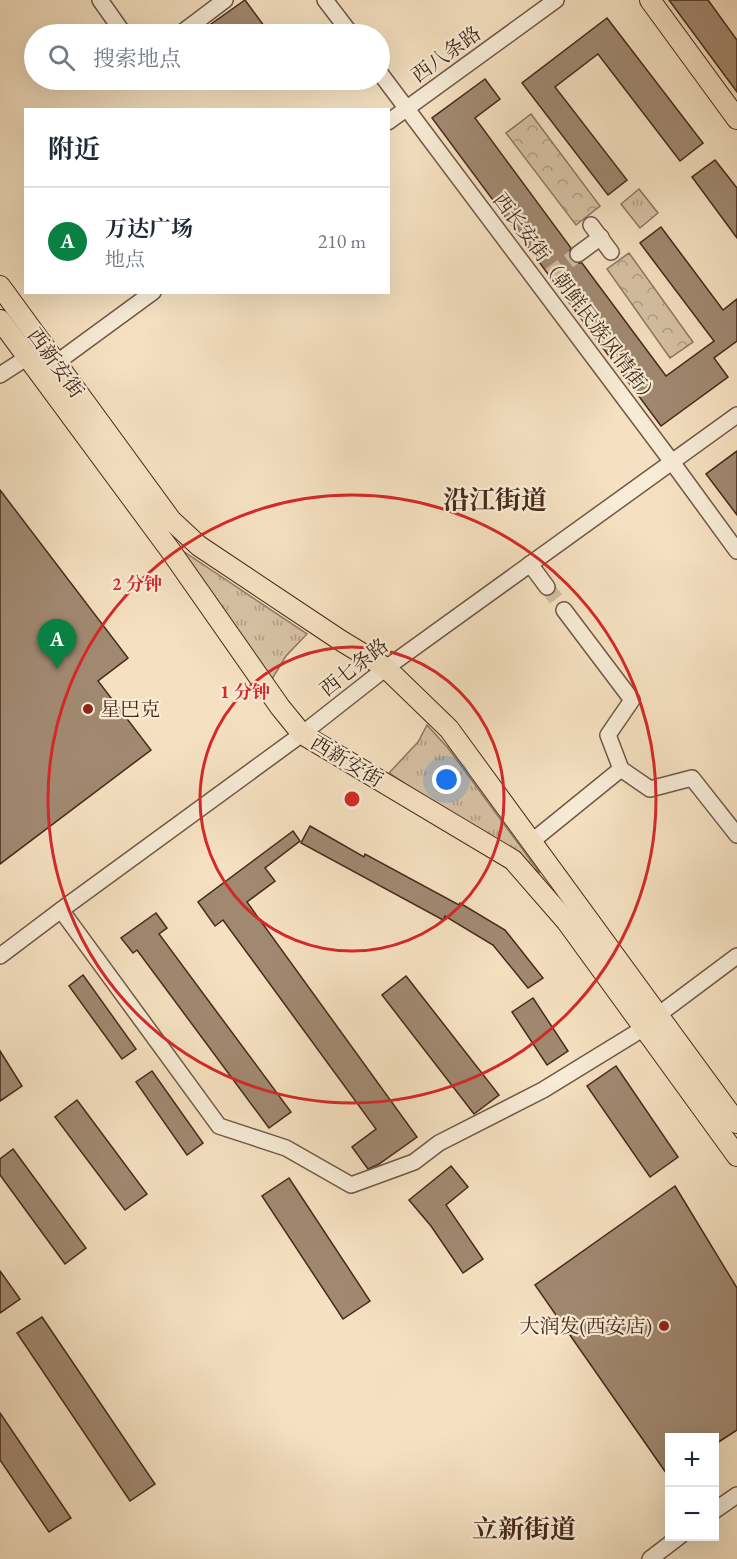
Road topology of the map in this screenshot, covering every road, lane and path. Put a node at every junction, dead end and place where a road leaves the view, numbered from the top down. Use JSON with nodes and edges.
{"nodes":[{"id":1,"x":99,"y":0,"type":"edge"},
{"id":2,"x":225,"y":0,"type":"edge"},
{"id":3,"x":325,"y":0,"type":"edge"},
{"id":4,"x":556,"y":0,"type":"edge"},
{"id":5,"x":650,"y":0,"type":"edge"},
{"id":6,"x":117,"y":24,"type":"edge"},
{"id":7,"x":193,"y":24,"type":"edge"},
{"id":8,"x":343,"y":24,"type":"edge"},
{"id":9,"x":390,"y":87,"type":"edge"},
{"id":10,"x":406,"y":109,"type":"junction"},
{"id":11,"x":737,"y":119,"type":"edge"},
{"id":12,"x":390,"y":121,"type":"edge"},
{"id":13,"x":611,"y":252,"type":"dead end"},
{"id":14,"x":578,"y":254,"type":"tunnel mouth"},
{"id":15,"x":0,"y":286,"type":"edge"},
{"id":16,"x":150,"y":294,"type":"edge"},
{"id":17,"x":0,"y":320,"type":"edge"},
{"id":18,"x":28,"y":357,"type":"junction"},
{"id":19,"x":56,"y":363,"type":"junction"},
{"id":20,"x":0,"y":375,"type":"edge"},
{"id":21,"x":737,"y":415,"type":"edge"},
{"id":22,"x":672,"y":462,"type":"junction"},
{"id":23,"x":737,"y":551,"type":"edge"},
{"id":24,"x":530,"y":564,"type":"junction"},
{"id":25,"x":547,"y":587,"type":"tunnel mouth"},
{"id":26,"x":564,"y":610,"type":"tunnel mouth"},
{"id":27,"x":386,"y":668,"type":"junction"},
{"id":28,"x":302,"y":734,"type":"junction"},
{"id":29,"x":621,"y":769,"type":"junction"},
{"id":30,"x":737,"y":834,"type":"edge"},
{"id":31,"x":531,"y":842,"type":"junction"},
{"id":32,"x":61,"y":909,"type":"junction"},
{"id":33,"x":0,"y":956,"type":"edge"},
{"id":34,"x":737,"y":956,"type":"edge"},
{"id":35,"x":651,"y":1022,"type":"junction"},
{"id":36,"x":737,"y":1123,"type":"edge"},
{"id":37,"x":737,"y":1156,"type":"edge"},
{"id":38,"x":737,"y":1495,"type":"edge"},
{"id":39,"x":719,"y":1508,"type":"edge"},
{"id":40,"x":673,"y":1541,"type":"edge"},
{"id":41,"x":650,"y":1559,"type":"edge"}],
"edges":[{"from":1,"to":6,"type":"street"},
{"from":2,"to":7,"type":"street"},
{"from":3,"to":8,"type":"street"},
{"from":4,"to":10,"type":"street","name":"西八条路"},
{"from":5,"to":11,"type":"main road"},
{"from":9,"to":10,"type":"street","name":"西长安街（朝鲜民族风情街）"},
{"from":10,"to":12,"type":"street","name":"西八条路"},
{"from":10,"to":22,"type":"street","name":"西长安街（朝鲜民族风情街）"},
{"from":13,"to":14,"type":"street"},
{"from":15,"to":19,"type":"main road","name":"西新安街"},
{"from":16,"to":19,"type":"street"},
{"from":17,"to":18,"type":"main road","name":"西新安街"},
{"from":18,"to":20,"type":"street"},
{"from":18,"to":28,"type":"main road","name":"西新安街"},
{"from":19,"to":27,"type":"main road","name":"西新安街"},
{"from":21,"to":22,"type":"street","name":"西七条路"},
{"from":22,"to":23,"type":"street","name":"西长安街（朝鲜民族风情街）"},
{"from":22,"to":24,"type":"street","name":"西七条路"},
{"from":24,"to":25,"type":"street"},
{"from":24,"to":27,"type":"street","name":"西七条路"},
{"from":26,"to":29,"type":"street"},
{"from":27,"to":28,"type":"street","name":"西七条路"},
{"from":27,"to":31,"type":"main road","name":"西新安街"},
{"from":28,"to":32,"type":"street","name":"西七条路"},
{"from":28,"to":35,"type":"main road","name":"西新安街"},
{"from":29,"to":30,"type":"street"},
{"from":29,"to":31,"type":"street"},
{"from":31,"to":35,"type":"main road","name":"西新安街"},
{"from":32,"to":33,"type":"street","name":"西七条路"},
{"from":32,"to":35,"type":"street"},
{"from":34,"to":35,"type":"street"},
{"from":35,"to":36,"type":"main road","name":"西新安街"},
{"from":35,"to":37,"type":"main road","name":"西新安街"},
{"from":38,"to":39,"type":"street"},
{"from":40,"to":41,"type":"street"}]}
